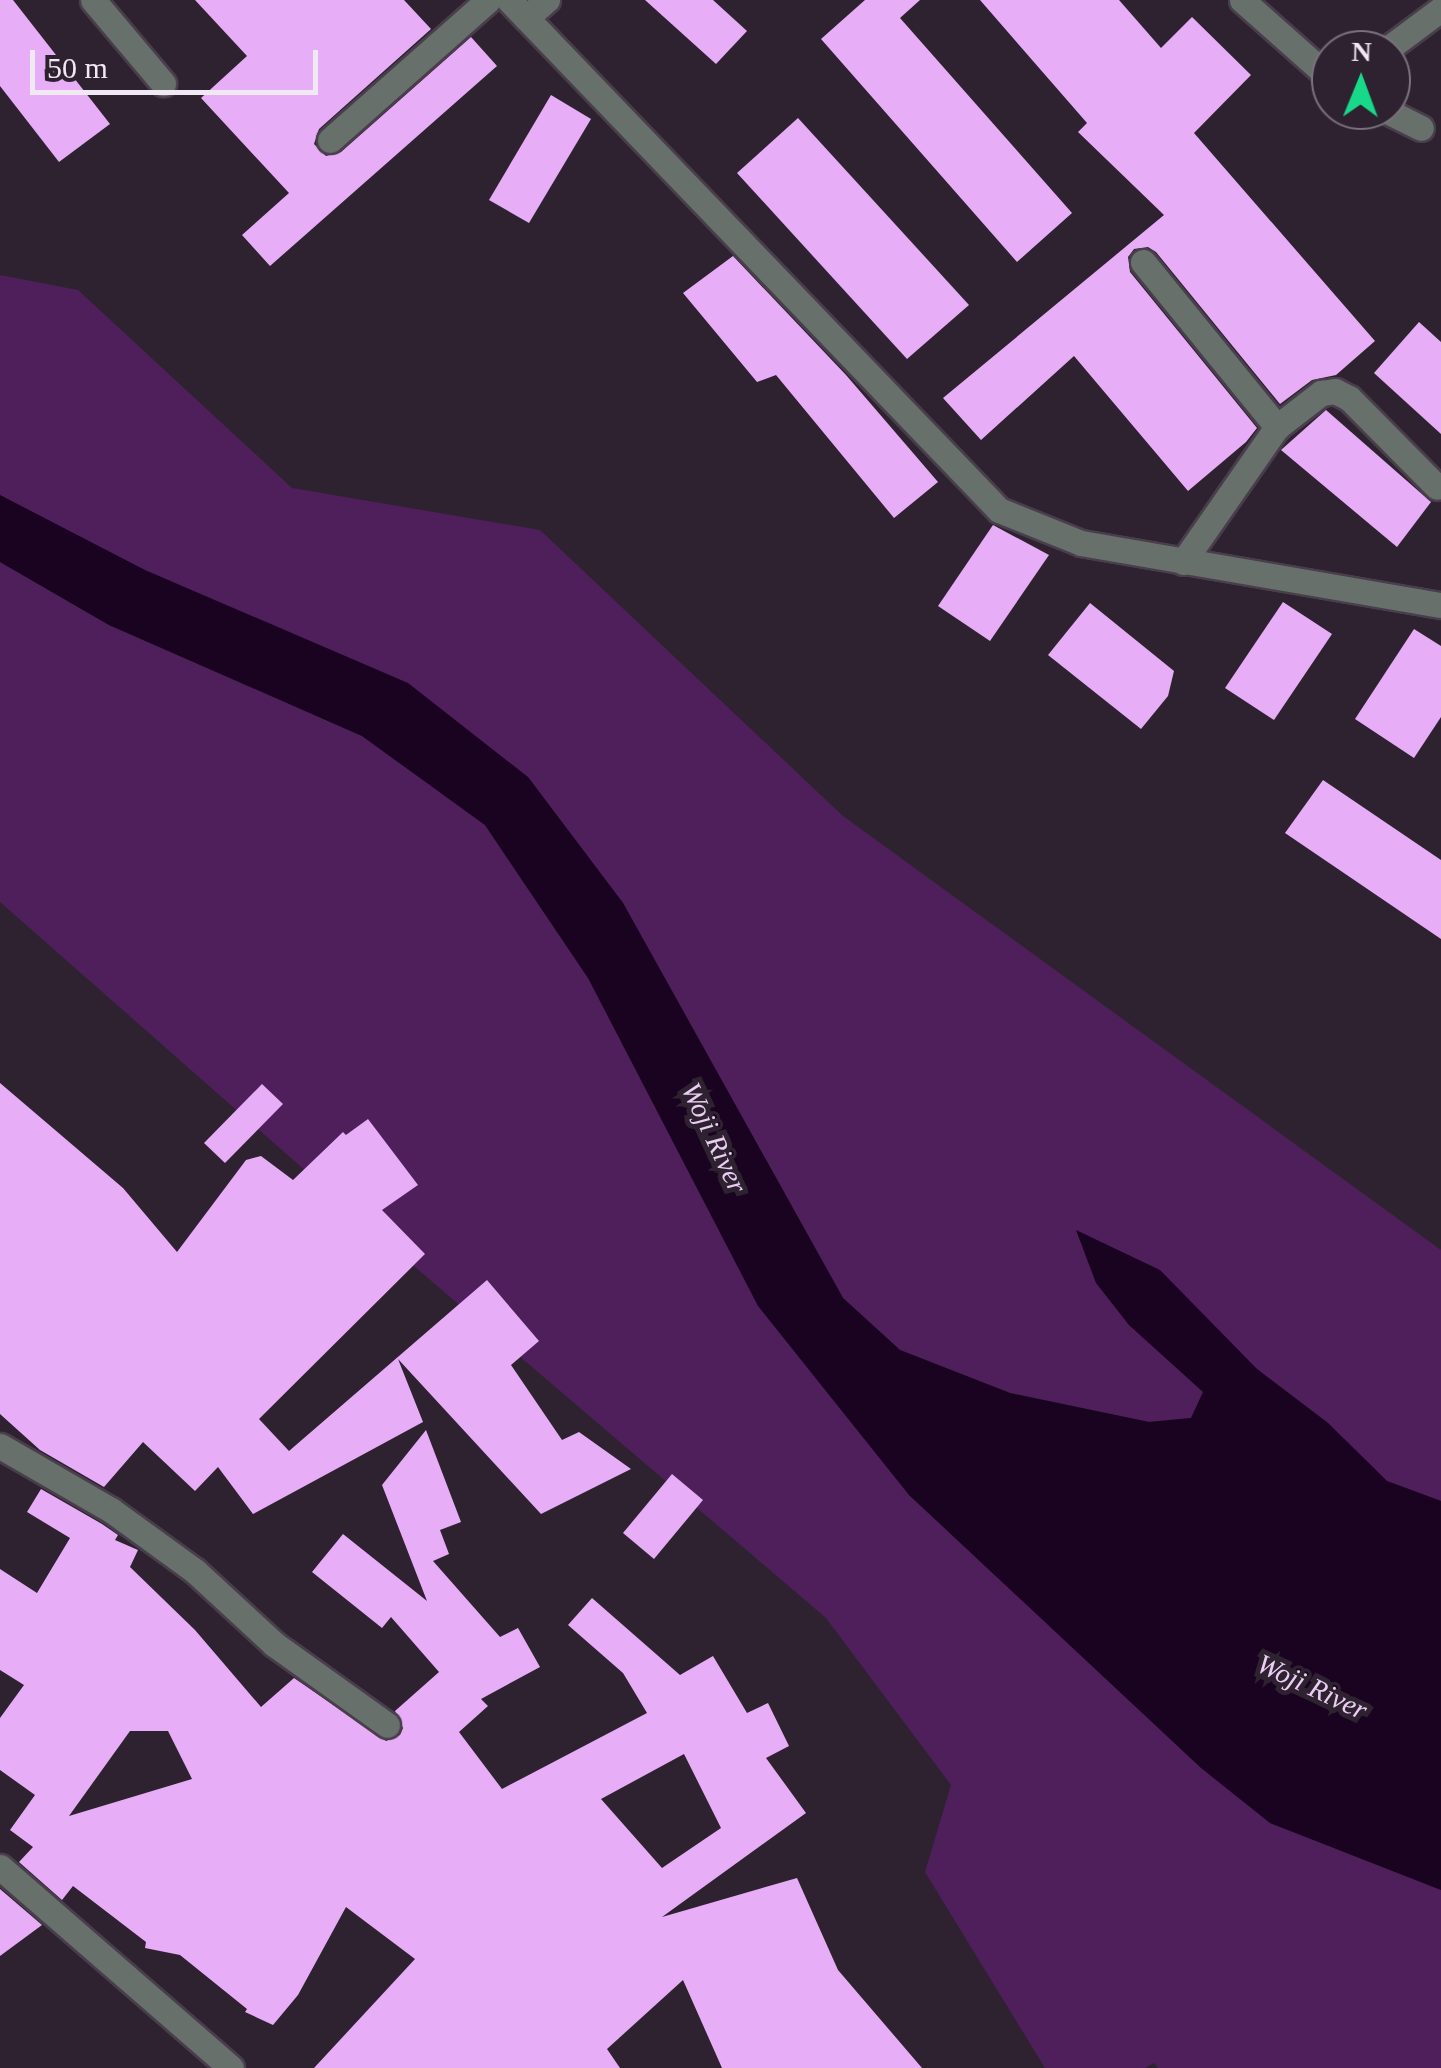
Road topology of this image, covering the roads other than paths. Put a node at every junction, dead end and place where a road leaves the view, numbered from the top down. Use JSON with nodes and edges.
{"nodes":[{"id":1,"x":93,"y":0,"type":"edge"},
{"id":2,"x":488,"y":0,"type":"edge"},
{"id":3,"x":547,"y":0,"type":"edge"},
{"id":4,"x":1242,"y":0,"type":"edge"},
{"id":5,"x":517,"y":9,"type":"edge"},
{"id":6,"x":1441,"y":9,"type":"edge"},
{"id":7,"x":1411,"y":31,"type":"edge"},
{"id":8,"x":1311,"y":61,"type":"edge"},
{"id":9,"x":163,"y":83,"type":"dead end"},
{"id":10,"x":1411,"y":123,"type":"edge"},
{"id":11,"x":1420,"y":128,"type":"dead end"},
{"id":12,"x":330,"y":140,"type":"dead end"},
{"id":13,"x":1143,"y":262,"type":"dead end"},
{"id":14,"x":1277,"y":428,"type":"junction"},
{"id":15,"x":1436,"y":487,"type":"dead end"},
{"id":16,"x":1183,"y":562,"type":"junction"},
{"id":17,"x":1441,"y":605,"type":"edge"},
{"id":18,"x":0,"y":1446,"type":"edge"},
{"id":19,"x":387,"y":1725,"type":"dead end"},
{"id":20,"x":0,"y":1867,"type":"edge"},
{"id":21,"x":231,"y":2068,"type":"edge"}],
"edges":[{"from":1,"to":9,"type":"street"},
{"from":2,"to":12,"type":"street"},
{"from":3,"to":5,"type":"street"},
{"from":4,"to":8,"type":"street"},
{"from":5,"to":16,"type":"street"},
{"from":6,"to":7,"type":"street"},
{"from":10,"to":11,"type":"street"},
{"from":13,"to":14,"type":"street"},
{"from":14,"to":15,"type":"street"},
{"from":14,"to":16,"type":"street"},
{"from":16,"to":17,"type":"street"},
{"from":18,"to":19,"type":"street"},
{"from":20,"to":21,"type":"street"}]}
